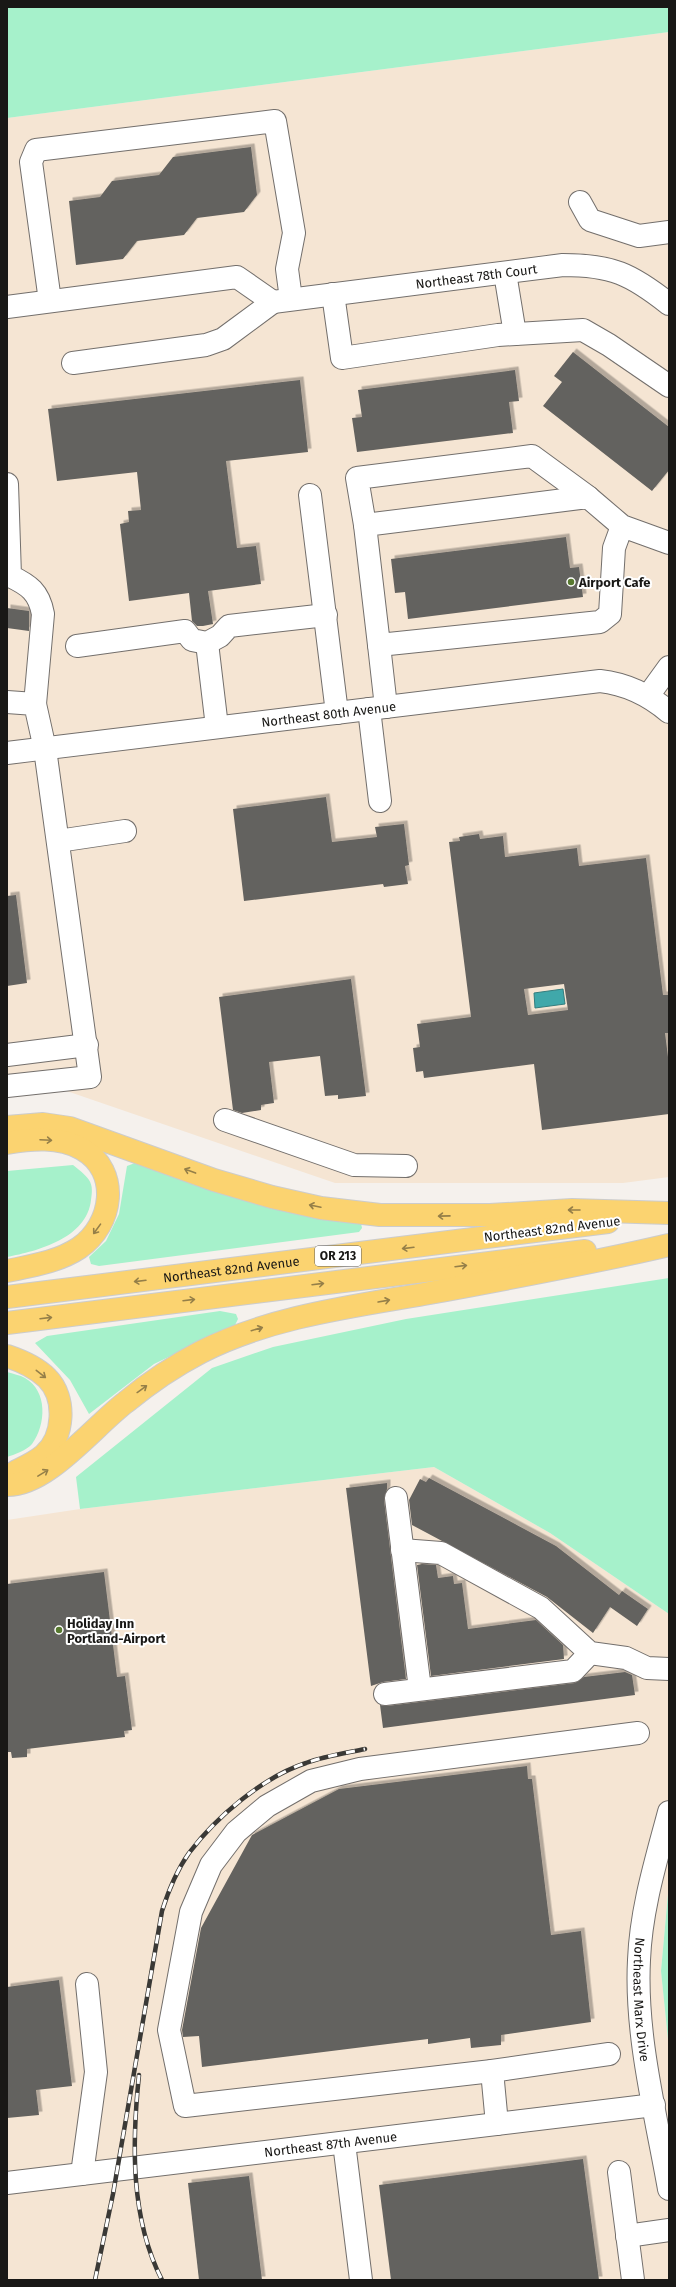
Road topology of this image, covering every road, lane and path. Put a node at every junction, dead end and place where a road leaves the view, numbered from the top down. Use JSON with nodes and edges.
{"nodes":[{"id":1,"x":580,"y":202,"type":"dead end"},
{"id":2,"x":669,"y":232,"type":"edge"},
{"id":3,"x":505,"y":273,"type":"junction"},
{"id":4,"x":332,"y":294,"type":"junction"},
{"id":5,"x":282,"y":300,"type":"junction"},
{"id":6,"x":50,"y":301,"type":"junction"},
{"id":7,"x":669,"y":304,"type":"edge"},
{"id":8,"x":7,"y":307,"type":"edge"},
{"id":9,"x":515,"y":334,"type":"junction"},
{"id":10,"x":73,"y":363,"type":"dead end"},
{"id":11,"x":669,"y":386,"type":"edge"},
{"id":12,"x":7,"y":484,"type":"edge"},
{"id":13,"x":310,"y":495,"type":"dead end"},
{"id":14,"x":588,"y":497,"type":"junction"},
{"id":15,"x":365,"y":525,"type":"junction"},
{"id":16,"x":622,"y":526,"type":"junction"},
{"id":17,"x":669,"y":543,"type":"edge"},
{"id":18,"x":326,"y":615,"type":"junction"},
{"id":19,"x":207,"y":644,"type":"junction"},
{"id":20,"x":379,"y":645,"type":"junction"},
{"id":21,"x":77,"y":646,"type":"dead end"},
{"id":22,"x":669,"y":666,"type":"edge"},
{"id":23,"x":648,"y":696,"type":"junction"},
{"id":24,"x":7,"y":702,"type":"edge"},
{"id":25,"x":35,"y":704,"type":"junction"},
{"id":26,"x":377,"y":708,"type":"junction"},
{"id":27,"x":669,"y":712,"type":"edge"},
{"id":28,"x":337,"y":713,"type":"junction"},
{"id":29,"x":217,"y":727,"type":"junction"},
{"id":30,"x":45,"y":749,"type":"junction"},
{"id":31,"x":7,"y":753,"type":"edge"},
{"id":32,"x":380,"y":801,"type":"dead end"},
{"id":33,"x":125,"y":832,"type":"dead end"},
{"id":34,"x":58,"y":841,"type":"junction"},
{"id":35,"x":87,"y":1045,"type":"junction"},
{"id":36,"x":7,"y":1055,"type":"edge"},
{"id":37,"x":7,"y":1086,"type":"edge"},
{"id":38,"x":225,"y":1120,"type":"dead end"},
{"id":39,"x":7,"y":1127,"type":"edge"},
{"id":40,"x":7,"y":1143,"type":"edge"},
{"id":41,"x":406,"y":1166,"type":"dead end"},
{"id":42,"x":669,"y":1214,"type":"edge"},
{"id":43,"x":669,"y":1241,"type":"edge"},
{"id":44,"x":669,"y":1245,"type":"edge"},
{"id":45,"x":7,"y":1271,"type":"edge"},
{"id":46,"x":7,"y":1297,"type":"edge"},
{"id":47,"x":7,"y":1323,"type":"edge"},
{"id":48,"x":7,"y":1356,"type":"edge"},
{"id":49,"x":7,"y":1477,"type":"edge"},
{"id":50,"x":7,"y":1485,"type":"edge"},
{"id":51,"x":396,"y":1498,"type":"dead end"},
{"id":52,"x":402,"y":1550,"type":"junction"},
{"id":53,"x":590,"y":1653,"type":"junction"},
{"id":54,"x":669,"y":1669,"type":"edge"},
{"id":55,"x":420,"y":1689,"type":"junction"},
{"id":56,"x":385,"y":1694,"type":"dead end"},
{"id":57,"x":638,"y":1732,"type":"dead end"},
{"id":58,"x":669,"y":1812,"type":"edge"},
{"id":59,"x":87,"y":1984,"type":"dead end"},
{"id":60,"x":609,"y":2054,"type":"dead end"},
{"id":61,"x":492,"y":2071,"type":"junction"},
{"id":62,"x":654,"y":2105,"type":"junction"},
{"id":63,"x":497,"y":2124,"type":"junction"},
{"id":64,"x":344,"y":2142,"type":"junction"},
{"id":65,"x":619,"y":2172,"type":"dead end"},
{"id":66,"x":82,"y":2174,"type":"junction"},
{"id":67,"x":7,"y":2183,"type":"edge"},
{"id":68,"x":669,"y":2189,"type":"edge"},
{"id":69,"x":669,"y":2230,"type":"edge"},
{"id":70,"x":627,"y":2236,"type":"junction"},
{"id":71,"x":361,"y":2280,"type":"edge"},
{"id":72,"x":634,"y":2280,"type":"edge"}],
"edges":[{"from":1,"to":2,"type":"street"},
{"from":3,"to":4,"type":"street","name":"Northeast 78th Court"},
{"from":3,"to":7,"type":"street","name":"Northeast 78th Court"},
{"from":3,"to":9,"type":"street"},
{"from":4,"to":5,"type":"street","name":"Northeast 78th Court"},
{"from":4,"to":9,"type":"street"},
{"from":5,"to":6,"type":"street"},
{"from":5,"to":6,"type":"street"},
{"from":5,"to":10,"type":"street"},
{"from":6,"to":8,"type":"street"},
{"from":9,"to":11,"type":"street"},
{"from":12,"to":25,"type":"street"},
{"from":13,"to":18,"type":"street"},
{"from":14,"to":15,"type":"street"},
{"from":14,"to":15,"type":"street"},
{"from":14,"to":16,"type":"street"},
{"from":15,"to":20,"type":"street"},
{"from":16,"to":17,"type":"street"},
{"from":16,"to":20,"type":"street"},
{"from":18,"to":19,"type":"street"},
{"from":18,"to":28,"type":"street"},
{"from":19,"to":21,"type":"street"},
{"from":19,"to":29,"type":"street"},
{"from":20,"to":26,"type":"street"},
{"from":22,"to":23,"type":"street"},
{"from":23,"to":26,"type":"street","name":"Northeast 80th Avenue"},
{"from":23,"to":27,"type":"street","name":"Northeast 80th Avenue"},
{"from":24,"to":25,"type":"street"},
{"from":25,"to":30,"type":"street"},
{"from":26,"to":28,"type":"street","name":"Northeast 80th Avenue"},
{"from":26,"to":32,"type":"street"},
{"from":28,"to":29,"type":"street","name":"Northeast 80th Avenue"},
{"from":29,"to":30,"type":"street","name":"Northeast 80th Avenue"},
{"from":30,"to":31,"type":"street","name":"Northeast 80th Avenue"},
{"from":30,"to":34,"type":"street"},
{"from":33,"to":34,"type":"street"},
{"from":34,"to":35,"type":"street"},
{"from":35,"to":36,"type":"street"},
{"from":35,"to":37,"type":"street"},
{"from":38,"to":41,"type":"street"},
{"from":42,"to":39,"type":"main road","one_way":true},
{"from":40,"to":45,"type":"main road","one_way":true},
{"from":42,"to":46,"type":"main road","name":"Northeast 82nd Avenue","number":"OR 213","one_way":true},
{"from":47,"to":43,"type":"main road","name":"Northeast 82nd Avenue","number":"OR 213","one_way":true},
{"from":50,"to":44,"type":"main road","one_way":true},
{"from":48,"to":49,"type":"main road","one_way":true},
{"from":51,"to":52,"type":"street"},
{"from":52,"to":53,"type":"street"},
{"from":52,"to":55,"type":"street"},
{"from":53,"to":54,"type":"street"},
{"from":53,"to":55,"type":"street"},
{"from":55,"to":56,"type":"street"},
{"from":57,"to":61,"type":"street"},
{"from":58,"to":62,"type":"street","name":"Northeast Marx Drive"},
{"from":59,"to":66,"type":"street"},
{"from":60,"to":61,"type":"street"},
{"from":61,"to":63,"type":"street"},
{"from":62,"to":63,"type":"street","name":"Northeast 87th Avenue"},
{"from":62,"to":68,"type":"street","name":"Northeast Marx Drive"},
{"from":63,"to":64,"type":"street","name":"Northeast 87th Avenue"},
{"from":64,"to":66,"type":"street","name":"Northeast 87th Avenue"},
{"from":64,"to":71,"type":"street"},
{"from":65,"to":70,"type":"street"},
{"from":66,"to":67,"type":"street","name":"Northeast 87th Avenue"},
{"from":69,"to":70,"type":"street"},
{"from":70,"to":72,"type":"street"}]}
